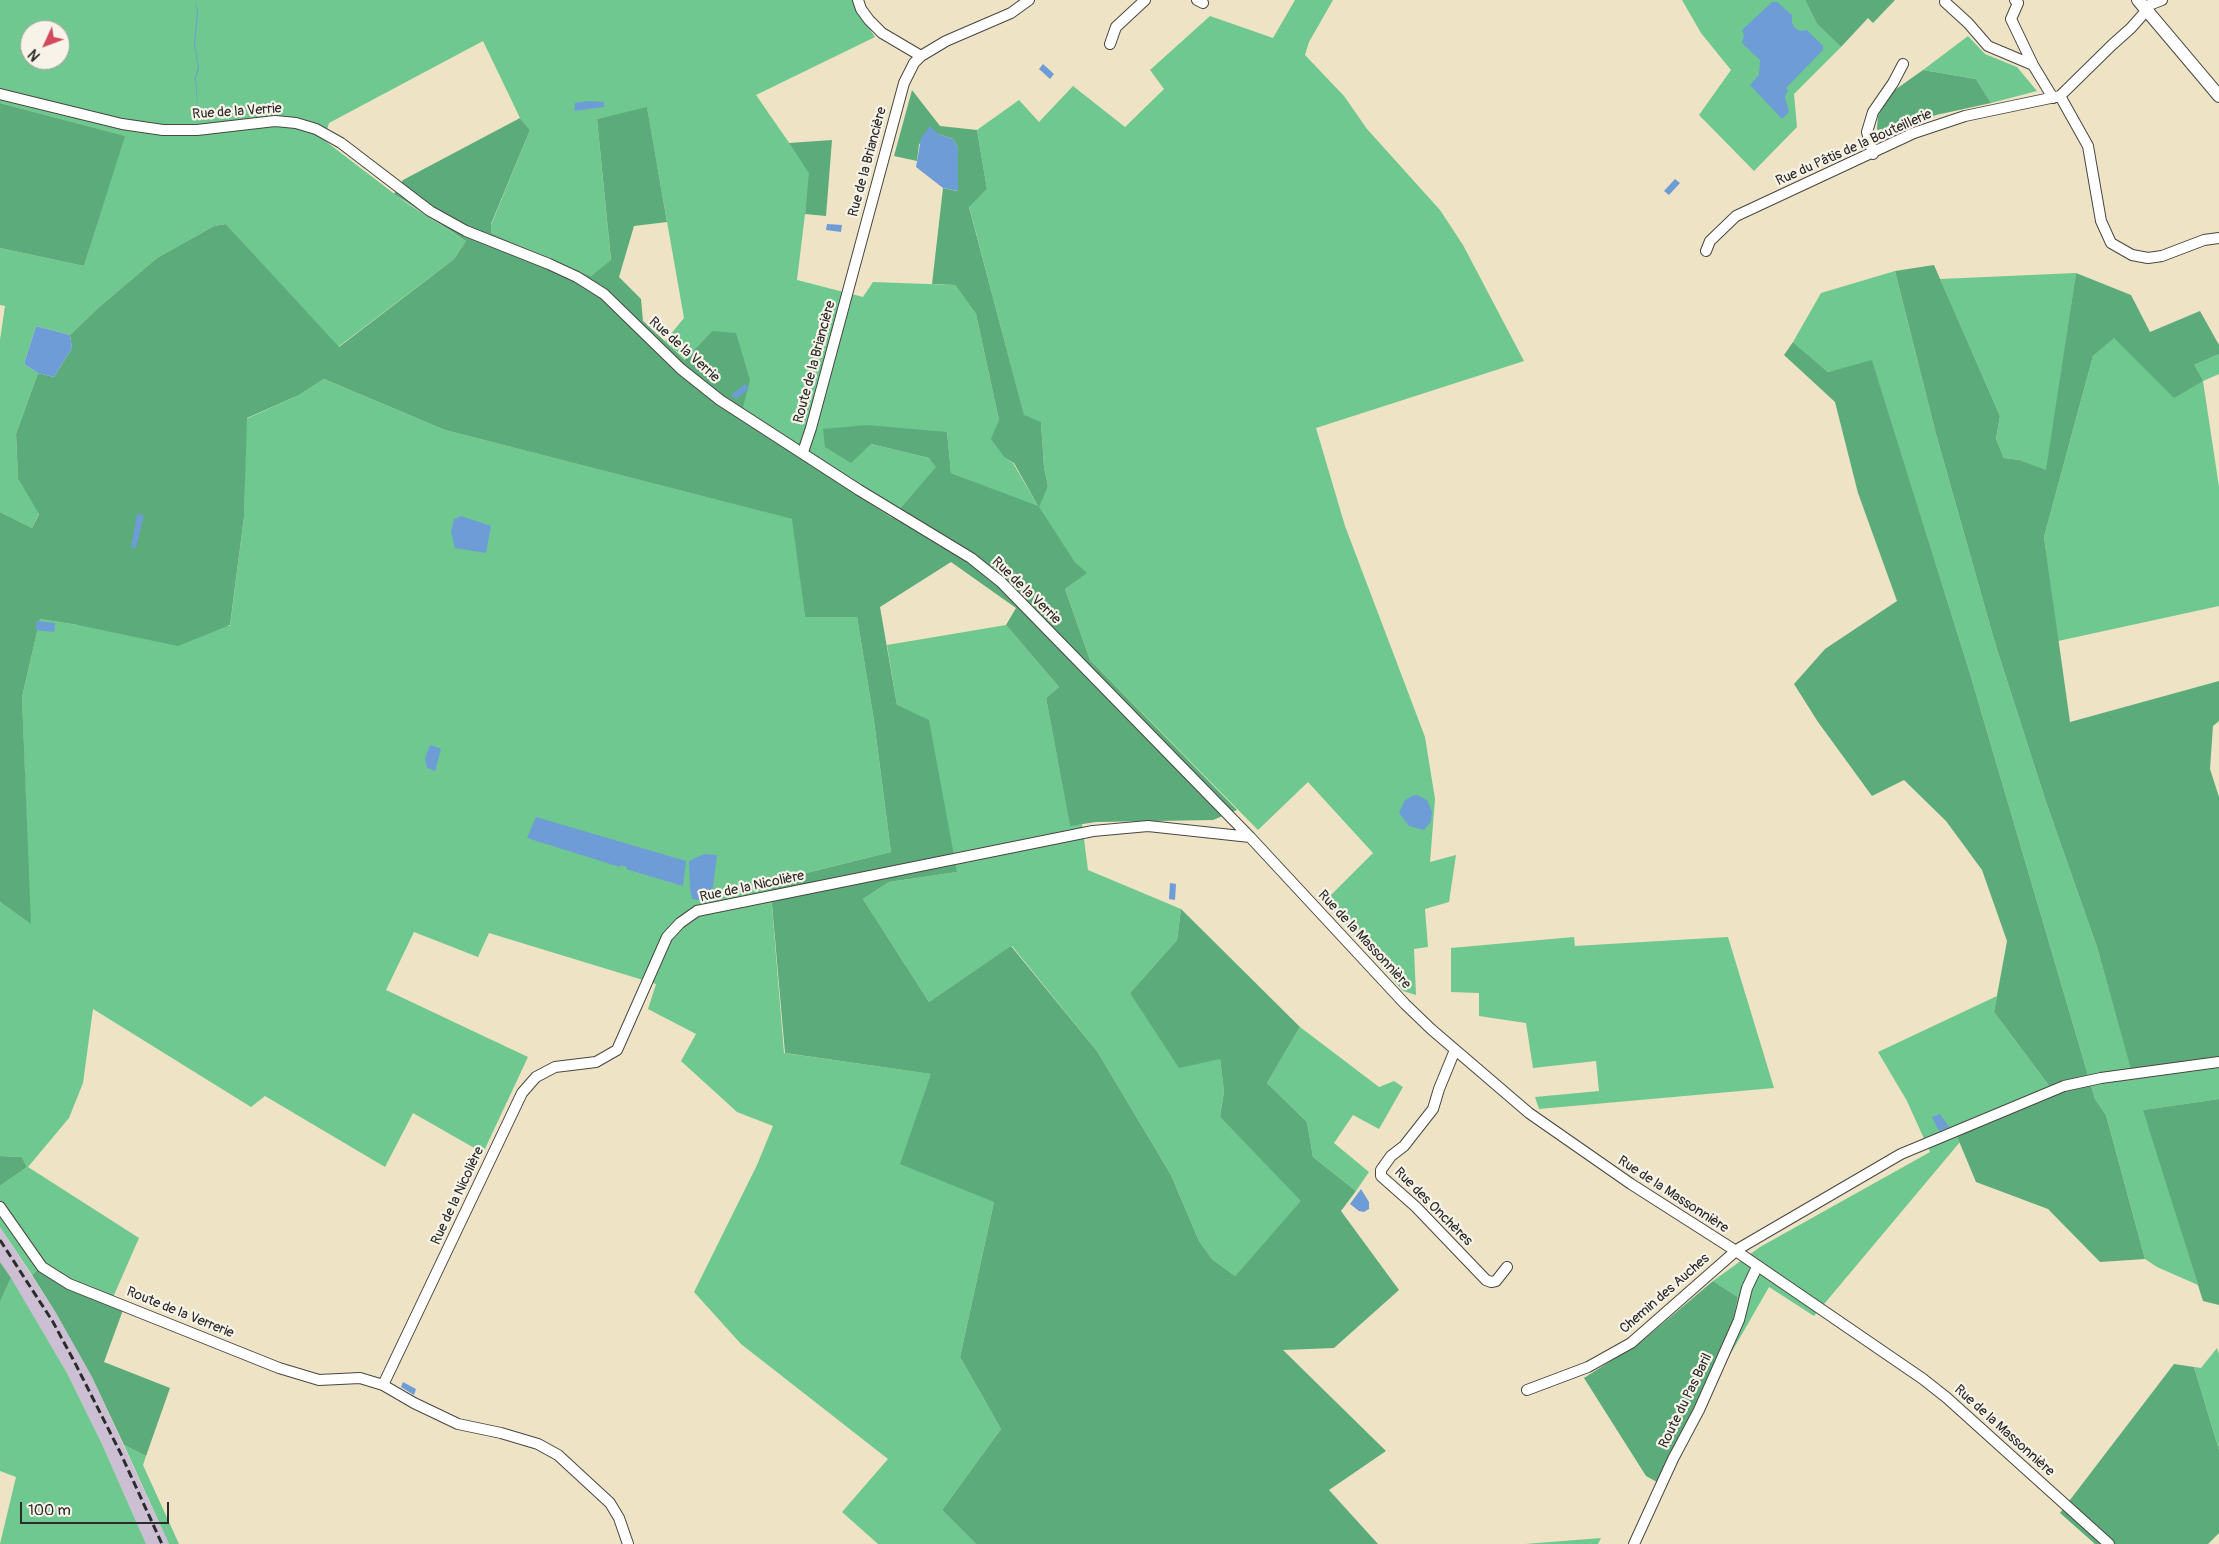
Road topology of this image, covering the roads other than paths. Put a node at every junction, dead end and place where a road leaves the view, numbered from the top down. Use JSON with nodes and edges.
{"nodes":[{"id":1,"x":858,"y":0,"type":"edge"},
{"id":2,"x":1030,"y":0,"type":"edge"},
{"id":3,"x":1145,"y":0,"type":"edge"},
{"id":4,"x":2162,"y":0,"type":"edge"},
{"id":5,"x":2011,"y":1,"type":"edge"},
{"id":6,"x":1945,"y":2,"type":"dead end"},
{"id":7,"x":2143,"y":6,"type":"edge"},
{"id":8,"x":1110,"y":44,"type":"dead end"},
{"id":9,"x":921,"y":56,"type":"junction"},
{"id":10,"x":1903,"y":64,"type":"dead end"},
{"id":11,"x":2033,"y":65,"type":"junction"},
{"id":12,"x":0,"y":94,"type":"edge"},
{"id":13,"x":2219,"y":96,"type":"edge"},
{"id":14,"x":2056,"y":97,"type":"junction"},
{"id":15,"x":1873,"y":154,"type":"junction"},
{"id":16,"x":2219,"y":238,"type":"edge"},
{"id":17,"x":1706,"y":251,"type":"dead end"},
{"id":18,"x":851,"y":280,"type":"joint"},
{"id":19,"x":802,"y":452,"type":"junction"},
{"id":20,"x":1250,"y":837,"type":"junction"},
{"id":21,"x":1455,"y":1050,"type":"junction"},
{"id":22,"x":2219,"y":1062,"type":"edge"},
{"id":23,"x":0,"y":1207,"type":"edge"},
{"id":24,"x":1736,"y":1252,"type":"junction"},
{"id":25,"x":1507,"y":1267,"type":"dead end"},
{"id":26,"x":1757,"y":1267,"type":"junction"},
{"id":27,"x":383,"y":1385,"type":"junction"},
{"id":28,"x":1527,"y":1390,"type":"dead end"},
{"id":29,"x":628,"y":1544,"type":"edge"},
{"id":30,"x":1634,"y":1544,"type":"edge"},
{"id":31,"x":2109,"y":1544,"type":"edge"}],
"edges":[{"from":1,"to":9,"type":"street"},
{"from":2,"to":9,"type":"street","name":"Rue de la Briancière"},
{"from":3,"to":8,"type":"street"},
{"from":4,"to":7,"type":"street"},
{"from":5,"to":11,"type":"street"},
{"from":6,"to":11,"type":"street"},
{"from":7,"to":13,"type":"street"},
{"from":7,"to":14,"type":"street"},
{"from":9,"to":18,"type":"street","name":"Rue de la Briancière"},
{"from":10,"to":15,"type":"street"},
{"from":11,"to":14,"type":"street"},
{"from":12,"to":19,"type":"street","name":"Rue de la Verrie"},
{"from":14,"to":15,"type":"street","name":"Rue du Pâtis de la Bouteillerie"},
{"from":14,"to":16,"type":"street"},
{"from":15,"to":17,"type":"street","name":"Rue du Pâtis de la Bouteillerie"},
{"from":18,"to":19,"type":"street","name":"Route de la Briancière"},
{"from":19,"to":20,"type":"street","name":"Rue de la Verrie"},
{"from":20,"to":21,"type":"street","name":"Rue de la Massonnière"},
{"from":20,"to":27,"type":"street","name":"Rue de la Nicolière"},
{"from":21,"to":24,"type":"street","name":"Rue de la Massonnière"},
{"from":21,"to":25,"type":"street","name":"Rue des Onchères"},
{"from":22,"to":24,"type":"street","name":"Chemin des Auches"},
{"from":23,"to":27,"type":"street","name":"Route de la Verrerie"},
{"from":24,"to":26,"type":"street","name":"Rue de la Massonnière"},
{"from":24,"to":28,"type":"street","name":"Chemin des Auches"},
{"from":26,"to":30,"type":"street","name":"Route du Pas Baril"},
{"from":26,"to":31,"type":"street","name":"Rue de la Massonnière"},
{"from":27,"to":29,"type":"street","name":"Route de la Verrerie"}]}
